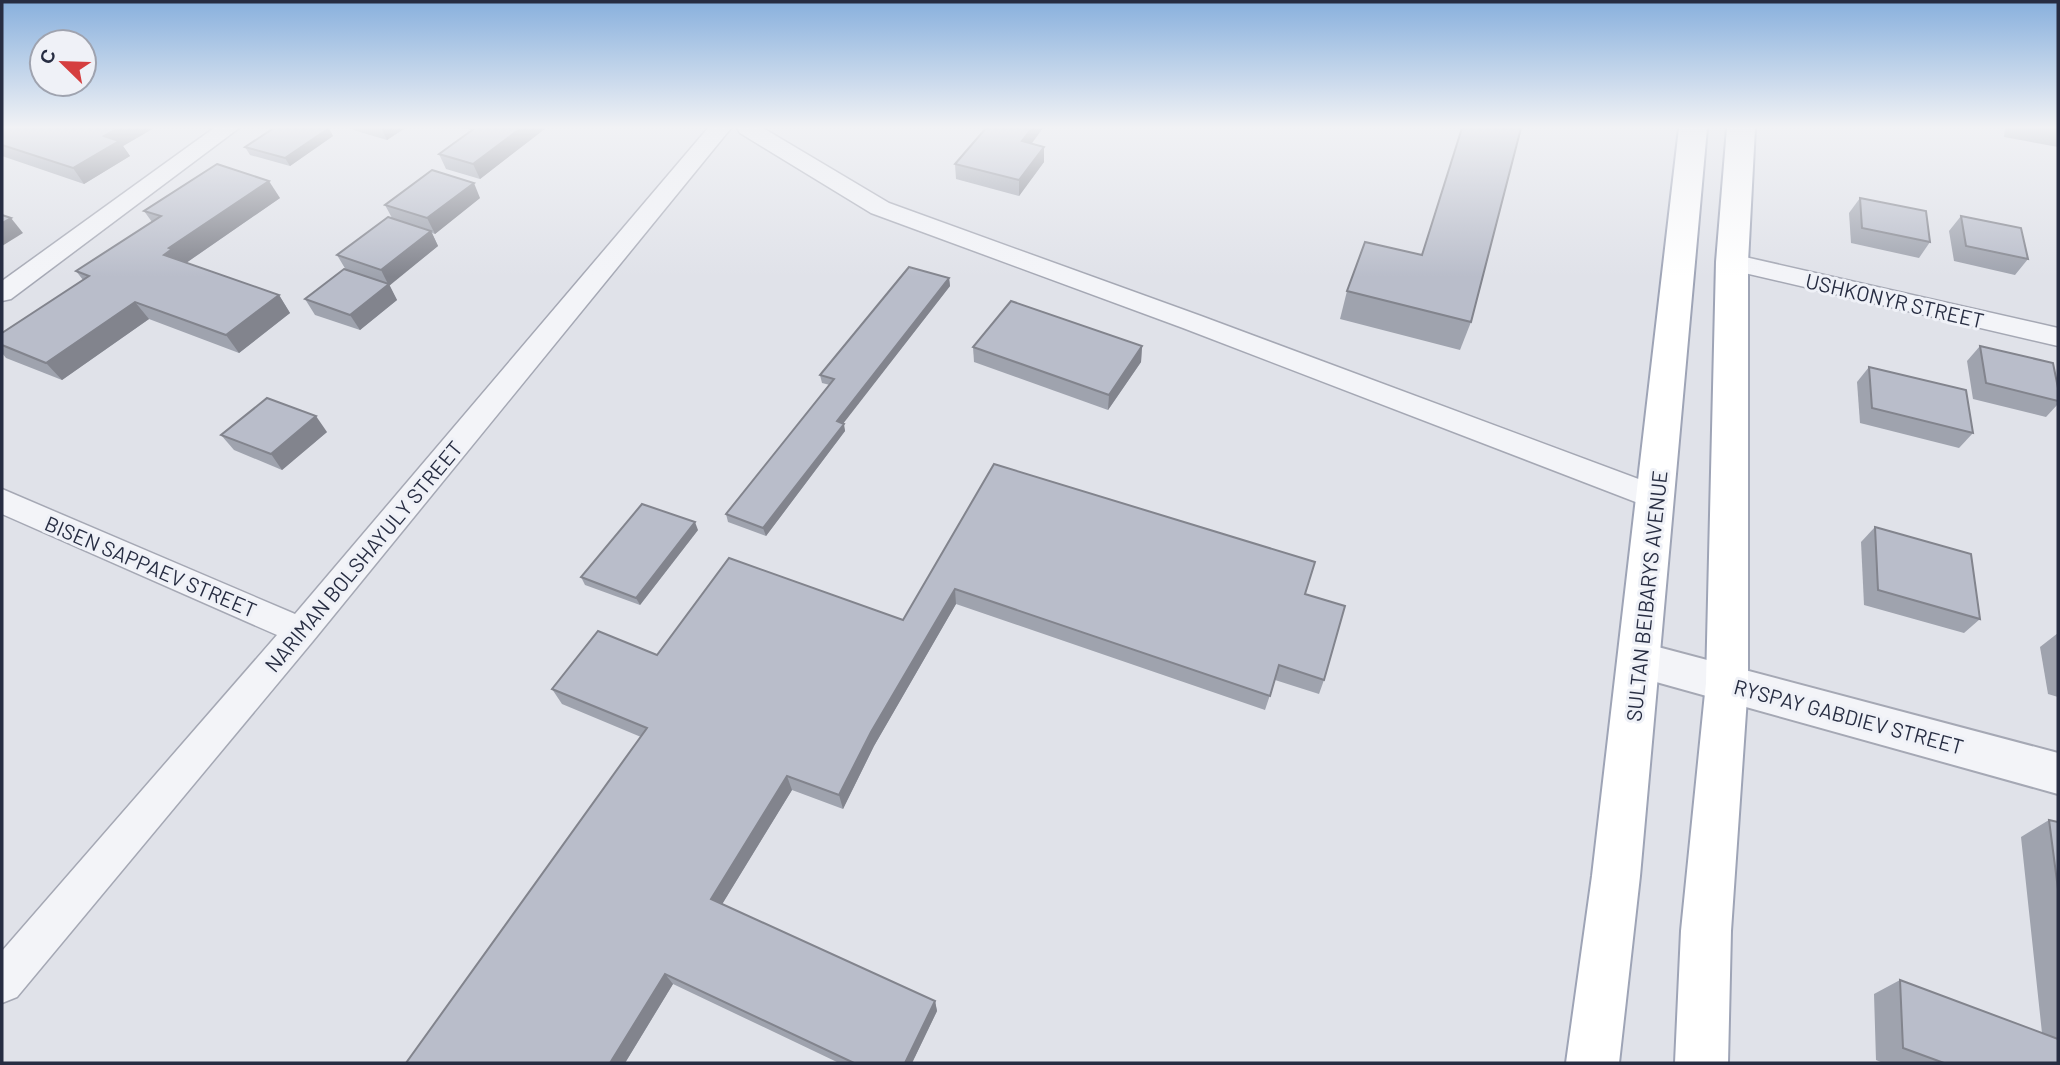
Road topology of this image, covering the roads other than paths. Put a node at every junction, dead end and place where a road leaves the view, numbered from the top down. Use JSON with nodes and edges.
{"nodes":[{"id":1,"x":160,"y":178,"type":"edge"},
{"id":2,"x":679,"y":178,"type":"edge"},
{"id":3,"x":830,"y":178,"type":"edge"},
{"id":4,"x":1688,"y":178,"type":"edge"},
{"id":5,"x":1738,"y":178,"type":"edge"},
{"id":6,"x":1732,"y":262,"type":"junction"},
{"id":7,"x":2,"y":293,"type":"edge"},
{"id":8,"x":2058,"y":337,"type":"edge"},
{"id":9,"x":1657,"y":498,"type":"junction"},
{"id":10,"x":2,"y":501,"type":"edge"},
{"id":11,"x":301,"y":631,"type":"junction"},
{"id":12,"x":1639,"y":660,"type":"junction"},
{"id":13,"x":1727,"y":683,"type":"junction"},
{"id":14,"x":2058,"y":774,"type":"edge"},
{"id":15,"x":2,"y":982,"type":"edge"},
{"id":16,"x":1592,"y":1063,"type":"edge"},
{"id":17,"x":1702,"y":1063,"type":"edge"}],
"edges":[{"from":1,"to":7,"type":"street"},
{"from":2,"to":11,"type":"street","name":"NARIMAN BOLSHAYULY STREET"},
{"from":3,"to":9,"type":"street"},
{"from":4,"to":9,"type":"main road","name":"SULTAN BEIBARYS AVENUE"},
{"from":5,"to":6,"type":"main road"},
{"from":6,"to":8,"type":"street","name":"USHKONYR STREET"},
{"from":6,"to":13,"type":"main road"},
{"from":9,"to":12,"type":"main road","name":"SULTAN BEIBARYS AVENUE"},
{"from":10,"to":11,"type":"street","name":"BISEN SAPPAEV STREET"},
{"from":11,"to":15,"type":"street","name":"NARIMAN BOLSHAYULY STREET"},
{"from":12,"to":13,"type":"street","name":"RYSPAY GABDIEV STREET"},
{"from":12,"to":16,"type":"main road","name":"SULTAN BEIBARYS AVENUE"},
{"from":13,"to":14,"type":"street","name":"RYSPAY GABDIEV STREET"},
{"from":13,"to":17,"type":"main road"}]}
